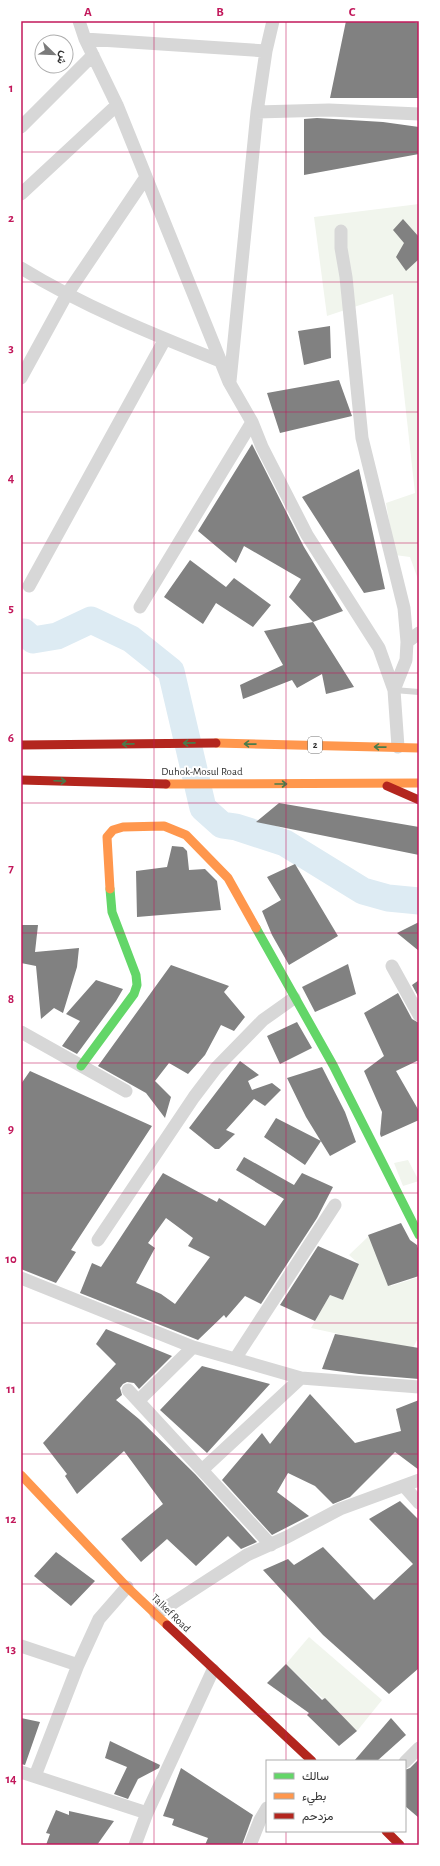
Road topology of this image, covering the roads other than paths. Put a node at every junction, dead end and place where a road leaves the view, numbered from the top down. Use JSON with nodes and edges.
{"nodes":[{"id":1,"x":79,"y":21,"type":"edge"},
{"id":2,"x":273,"y":21,"type":"edge"},
{"id":3,"x":85,"y":39,"type":"junction"},
{"id":4,"x":266,"y":51,"type":"junction"},
{"id":5,"x":93,"y":55,"type":"junction"},
{"id":6,"x":117,"y":106,"type":"junction"},
{"id":7,"x":257,"y":112,"type":"junction"},
{"id":8,"x":419,"y":114,"type":"edge"},
{"id":9,"x":21,"y":127,"type":"edge"},
{"id":10,"x":146,"y":178,"type":"junction"},
{"id":11,"x":21,"y":194,"type":"edge"},
{"id":12,"x":341,"y":231,"type":"dead end"},
{"id":13,"x":21,"y":268,"type":"edge"},
{"id":14,"x":67,"y":294,"type":"junction"},
{"id":15,"x":165,"y":339,"type":"junction"},
{"id":16,"x":220,"y":361,"type":"junction"},
{"id":17,"x":21,"y":378,"type":"edge"},
{"id":18,"x":230,"y":382,"type":"junction"},
{"id":19,"x":252,"y":422,"type":"junction"},
{"id":20,"x":29,"y":586,"type":"dead end"},
{"id":21,"x":140,"y":607,"type":"dead end"},
{"id":22,"x":419,"y":633,"type":"edge"},
{"id":23,"x":407,"y":642,"type":"junction"},
{"id":24,"x":394,"y":690,"type":"junction"},
{"id":25,"x":419,"y":692,"type":"edge"},
{"id":26,"x":21,"y":745,"type":"edge"},
{"id":27,"x":398,"y":747,"type":"junction"},
{"id":28,"x":419,"y":748,"type":"edge"},
{"id":29,"x":21,"y":780,"type":"edge"},
{"id":30,"x":419,"y":783,"type":"edge"},
{"id":31,"x":383,"y":784,"type":"junction"},
{"id":32,"x":419,"y":800,"type":"edge"},
{"id":33,"x":392,"y":966,"type":"dead end"},
{"id":34,"x":294,"y":998,"type":"junction"},
{"id":35,"x":419,"y":1015,"type":"edge"},
{"id":36,"x":21,"y":1032,"type":"edge"},
{"id":37,"x":81,"y":1066,"type":"junction"},
{"id":38,"x":126,"y":1091,"type":"dead end"},
{"id":39,"x":335,"y":1205,"type":"dead end"},
{"id":40,"x":419,"y":1235,"type":"edge"},
{"id":41,"x":98,"y":1240,"type":"dead end"},
{"id":42,"x":21,"y":1278,"type":"edge"},
{"id":43,"x":193,"y":1347,"type":"junction"},
{"id":44,"x":235,"y":1359,"type":"junction"},
{"id":45,"x":301,"y":1378,"type":"junction"},
{"id":46,"x":419,"y":1387,"type":"edge"},
{"id":47,"x":128,"y":1390,"type":"dead end"},
{"id":48,"x":138,"y":1401,"type":"junction"},
{"id":49,"x":202,"y":1470,"type":"junction"},
{"id":50,"x":21,"y":1475,"type":"edge"},
{"id":51,"x":419,"y":1480,"type":"edge"},
{"id":52,"x":404,"y":1486,"type":"junction"},
{"id":53,"x":419,"y":1503,"type":"edge"},
{"id":54,"x":271,"y":1545,"type":"junction"},
{"id":55,"x":126,"y":1587,"type":"junction"},
{"id":56,"x":156,"y":1614,"type":"junction"},
{"id":57,"x":21,"y":1646,"type":"edge"},
{"id":58,"x":78,"y":1665,"type":"junction"},
{"id":59,"x":213,"y":1670,"type":"junction"},
{"id":60,"x":419,"y":1748,"type":"edge"},
{"id":61,"x":297,"y":1755,"type":"edge"},
{"id":62,"x":310,"y":1760,"type":"edge"},
{"id":63,"x":406,"y":1761,"type":"edge"},
{"id":64,"x":21,"y":1772,"type":"edge"},
{"id":65,"x":34,"y":1776,"type":"junction"},
{"id":66,"x":266,"y":1810,"type":"edge"},
{"id":67,"x":147,"y":1813,"type":"junction"},
{"id":68,"x":387,"y":1837,"type":"edge"},
{"id":69,"x":135,"y":1845,"type":"edge"},
{"id":70,"x":250,"y":1845,"type":"edge"},
{"id":71,"x":400,"y":1845,"type":"edge"}],
"edges":[{"from":1,"to":3,"type":"street"},
{"from":2,"to":4,"type":"street"},
{"from":3,"to":4,"type":"street"},
{"from":3,"to":5,"type":"street"},
{"from":4,"to":7,"type":"street"},
{"from":5,"to":6,"type":"street"},
{"from":5,"to":9,"type":"street"},
{"from":6,"to":10,"type":"street"},
{"from":6,"to":11,"type":"street"},
{"from":7,"to":8,"type":"street"},
{"from":7,"to":18,"type":"street"},
{"from":10,"to":14,"type":"street"},
{"from":10,"to":16,"type":"street"},
{"from":12,"to":23,"type":"street"},
{"from":13,"to":14,"type":"street"},
{"from":14,"to":15,"type":"street"},
{"from":14,"to":17,"type":"street"},
{"from":15,"to":16,"type":"street"},
{"from":15,"to":20,"type":"street"},
{"from":16,"to":18,"type":"street"},
{"from":18,"to":19,"type":"street"},
{"from":19,"to":21,"type":"street"},
{"from":19,"to":24,"type":"street"},
{"from":22,"to":23,"type":"street"},
{"from":23,"to":24,"type":"street"},
{"from":24,"to":25,"type":"lane"},
{"from":24,"to":27,"type":"street"},
{"from":27,"to":26,"type":"main road","number":"2","one_way":true},
{"from":27,"to":28,"type":"main road","number":"2"},
{"from":29,"to":31,"type":"main road","name":"Duhok-Mosul Road","one_way":true},
{"from":30,"to":31,"type":"main road","name":"Duhok-Mosul Road"},
{"from":31,"to":32,"type":"main road"},
{"from":33,"to":35,"type":"street"},
{"from":34,"to":37,"type":"main road"},
{"from":34,"to":40,"type":"main road"},
{"from":34,"to":41,"type":"street"},
{"from":36,"to":37,"type":"street"},
{"from":37,"to":38,"type":"street"},
{"from":39,"to":44,"type":"street"},
{"from":42,"to":43,"type":"street"},
{"from":43,"to":44,"type":"street"},
{"from":43,"to":48,"type":"street"},
{"from":44,"to":45,"type":"street"},
{"from":45,"to":46,"type":"street"},
{"from":45,"to":49,"type":"street"},
{"from":47,"to":48,"type":"street"},
{"from":48,"to":49,"type":"street"},
{"from":49,"to":54,"type":"street"},
{"from":50,"to":55,"type":"main road","name":"Talkef Road"},
{"from":51,"to":52,"type":"street"},
{"from":52,"to":53,"type":"street"},
{"from":52,"to":54,"type":"street"},
{"from":54,"to":56,"type":"street"},
{"from":55,"to":56,"type":"main road","name":"Talkef Road"},
{"from":55,"to":58,"type":"street"},
{"from":56,"to":59,"type":"main road","name":"Talkef Road"},
{"from":57,"to":58,"type":"street"},
{"from":58,"to":65,"type":"street"},
{"from":59,"to":61,"type":"main road","name":"Talkef Road"},
{"from":59,"to":67,"type":"street"},
{"from":60,"to":63,"type":"street"},
{"from":61,"to":62,"type":"main road","name":"Talkef Road"},
{"from":64,"to":65,"type":"street"},
{"from":65,"to":67,"type":"street"},
{"from":66,"to":70,"type":"street"},
{"from":67,"to":69,"type":"street"},
{"from":68,"to":71,"type":"main road"}]}
